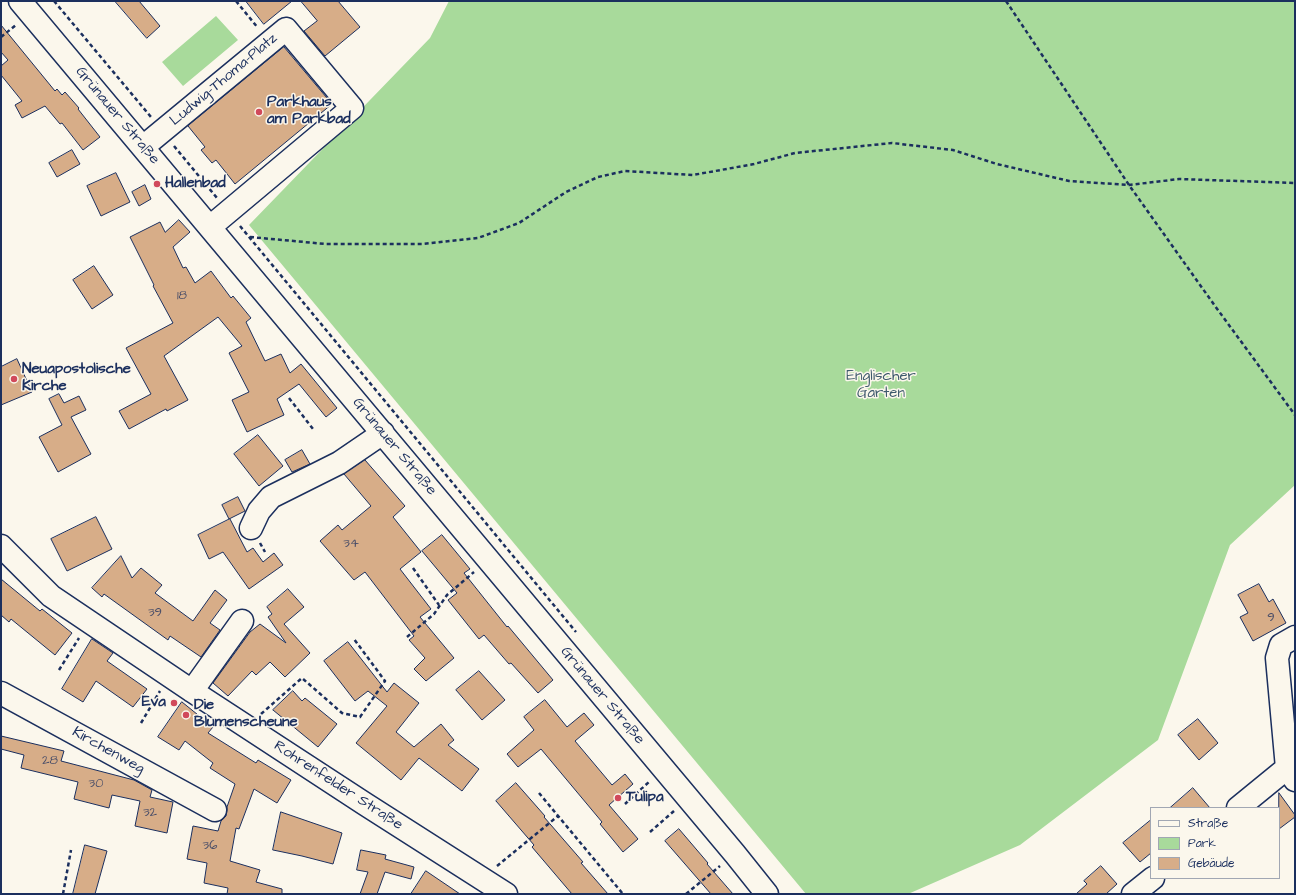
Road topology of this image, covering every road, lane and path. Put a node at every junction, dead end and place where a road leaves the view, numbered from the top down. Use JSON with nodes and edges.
{"nodes":[{"id":1,"x":20,"y":1,"type":"edge"},
{"id":2,"x":54,"y":1,"type":"edge"},
{"id":3,"x":236,"y":1,"type":"edge"},
{"id":4,"x":1006,"y":1,"type":"edge"},
{"id":5,"x":270,"y":42,"type":"junction"},
{"id":6,"x":162,"y":132,"type":"junction"},
{"id":7,"x":143,"y":148,"type":"junction"},
{"id":8,"x":1295,"y":183,"type":"edge"},
{"id":9,"x":1129,"y":185,"type":"junction"},
{"id":10,"x":228,"y":212,"type":"junction"},
{"id":11,"x":210,"y":227,"type":"junction"},
{"id":12,"x":249,"y":237,"type":"junction"},
{"id":13,"x":289,"y":398,"type":"dead end"},
{"id":14,"x":1295,"y":415,"type":"edge"},
{"id":15,"x":313,"y":429,"type":"dead end"},
{"id":16,"x":382,"y":433,"type":"junction"},
{"id":17,"x":251,"y":528,"type":"dead end"},
{"id":18,"x":1,"y":546,"type":"edge"},
{"id":19,"x":489,"y":560,"type":"junction"},
{"id":20,"x":413,"y":568,"type":"dead end"},
{"id":21,"x":439,"y":606,"type":"junction"},
{"id":22,"x":242,"y":622,"type":"dead end"},
{"id":23,"x":89,"y":623,"type":"junction"},
{"id":24,"x":407,"y":637,"type":"dead end"},
{"id":25,"x":580,"y":637,"type":"dead end"},
{"id":26,"x":1295,"y":637,"type":"edge"},
{"id":27,"x":354,"y":639,"type":"dead end"},
{"id":28,"x":59,"y":670,"type":"dead end"},
{"id":29,"x":170,"y":676,"type":"junction"},
{"id":30,"x":192,"y":691,"type":"junction"},
{"id":31,"x":1,"y":693,"type":"edge"},
{"id":32,"x":141,"y":723,"type":"dead end"},
{"id":33,"x":247,"y":727,"type":"junction"},
{"id":34,"x":664,"y":769,"type":"junction"},
{"id":35,"x":1291,"y":774,"type":"edge"},
{"id":36,"x":539,"y":793,"type":"dead end"},
{"id":37,"x":689,"y":799,"type":"junction"},
{"id":38,"x":624,"y":804,"type":"dead end"},
{"id":39,"x":1240,"y":807,"type":"edge"},
{"id":40,"x":215,"y":810,"type":"dead end"},
{"id":41,"x":558,"y":816,"type":"junction"},
{"id":42,"x":650,"y":832,"type":"dead end"},
{"id":43,"x":71,"y":850,"type":"dead end"},
{"id":44,"x":735,"y":854,"type":"junction"},
{"id":45,"x":482,"y":878,"type":"junction"},
{"id":46,"x":1152,"y":879,"type":"edge"},
{"id":47,"x":63,"y":894,"type":"edge"},
{"id":48,"x":506,"y":894,"type":"edge"},
{"id":49,"x":623,"y":894,"type":"edge"},
{"id":50,"x":686,"y":894,"type":"edge"},
{"id":51,"x":767,"y":894,"type":"edge"},
{"id":52,"x":1133,"y":894,"type":"edge"}],
"edges":[{"from":1,"to":7,"type":"street","name":"Grünauer Straße"},
{"from":2,"to":6,"type":"path"},
{"from":3,"to":5,"type":"path"},
{"from":4,"to":9,"type":"path"},
{"from":5,"to":6,"type":"street","name":"Ludwig-Thoma-Platz"},
{"from":5,"to":10,"type":"street","name":"Ludwig-Thoma-Platz"},
{"from":6,"to":7,"type":"street","name":"Ludwig-Thoma-Platz"},
{"from":6,"to":10,"type":"path"},
{"from":7,"to":11,"type":"street","name":"Grünauer Straße"},
{"from":8,"to":9,"type":"path"},
{"from":9,"to":12,"type":"path"},
{"from":9,"to":14,"type":"path"},
{"from":10,"to":11,"type":"street","name":"Ludwig-Thoma-Platz"},
{"from":10,"to":12,"type":"path"},
{"from":11,"to":16,"type":"street","name":"Grünauer Straße"},
{"from":12,"to":25,"type":"path"},
{"from":13,"to":15,"type":"path"},
{"from":16,"to":17,"type":"street"},
{"from":16,"to":19,"type":"street","name":"Grünauer Straße"},
{"from":18,"to":23,"type":"street","name":"Rohrenfelder Straße"},
{"from":19,"to":21,"type":"path"},
{"from":19,"to":34,"type":"street","name":"Grünauer Straße"},
{"from":20,"to":21,"type":"path"},
{"from":21,"to":24,"type":"path"},
{"from":22,"to":30,"type":"street"},
{"from":23,"to":28,"type":"path"},
{"from":23,"to":29,"type":"street","name":"Rohrenfelder Straße"},
{"from":26,"to":35,"type":"street"},
{"from":27,"to":33,"type":"path"},
{"from":29,"to":30,"type":"street","name":"Rohrenfelder Straße"},
{"from":29,"to":32,"type":"path"},
{"from":30,"to":33,"type":"street","name":"Rohrenfelder Straße"},
{"from":31,"to":40,"type":"street","name":"Kirchenweg"},
{"from":33,"to":45,"type":"street","name":"Rohrenfelder Straße"},
{"from":34,"to":37,"type":"street","name":"Grünauer Straße"},
{"from":34,"to":38,"type":"path"},
{"from":35,"to":39,"type":"street"},
{"from":36,"to":41,"type":"path"},
{"from":37,"to":42,"type":"path"},
{"from":37,"to":44,"type":"street","name":"Grünauer Straße"},
{"from":41,"to":45,"type":"path"},
{"from":41,"to":49,"type":"path"},
{"from":43,"to":47,"type":"path"},
{"from":44,"to":50,"type":"path"},
{"from":44,"to":51,"type":"street","name":"Grünauer Straße"},
{"from":45,"to":48,"type":"street","name":"Rohrenfelder Straße"},
{"from":46,"to":52,"type":"street"}]}
